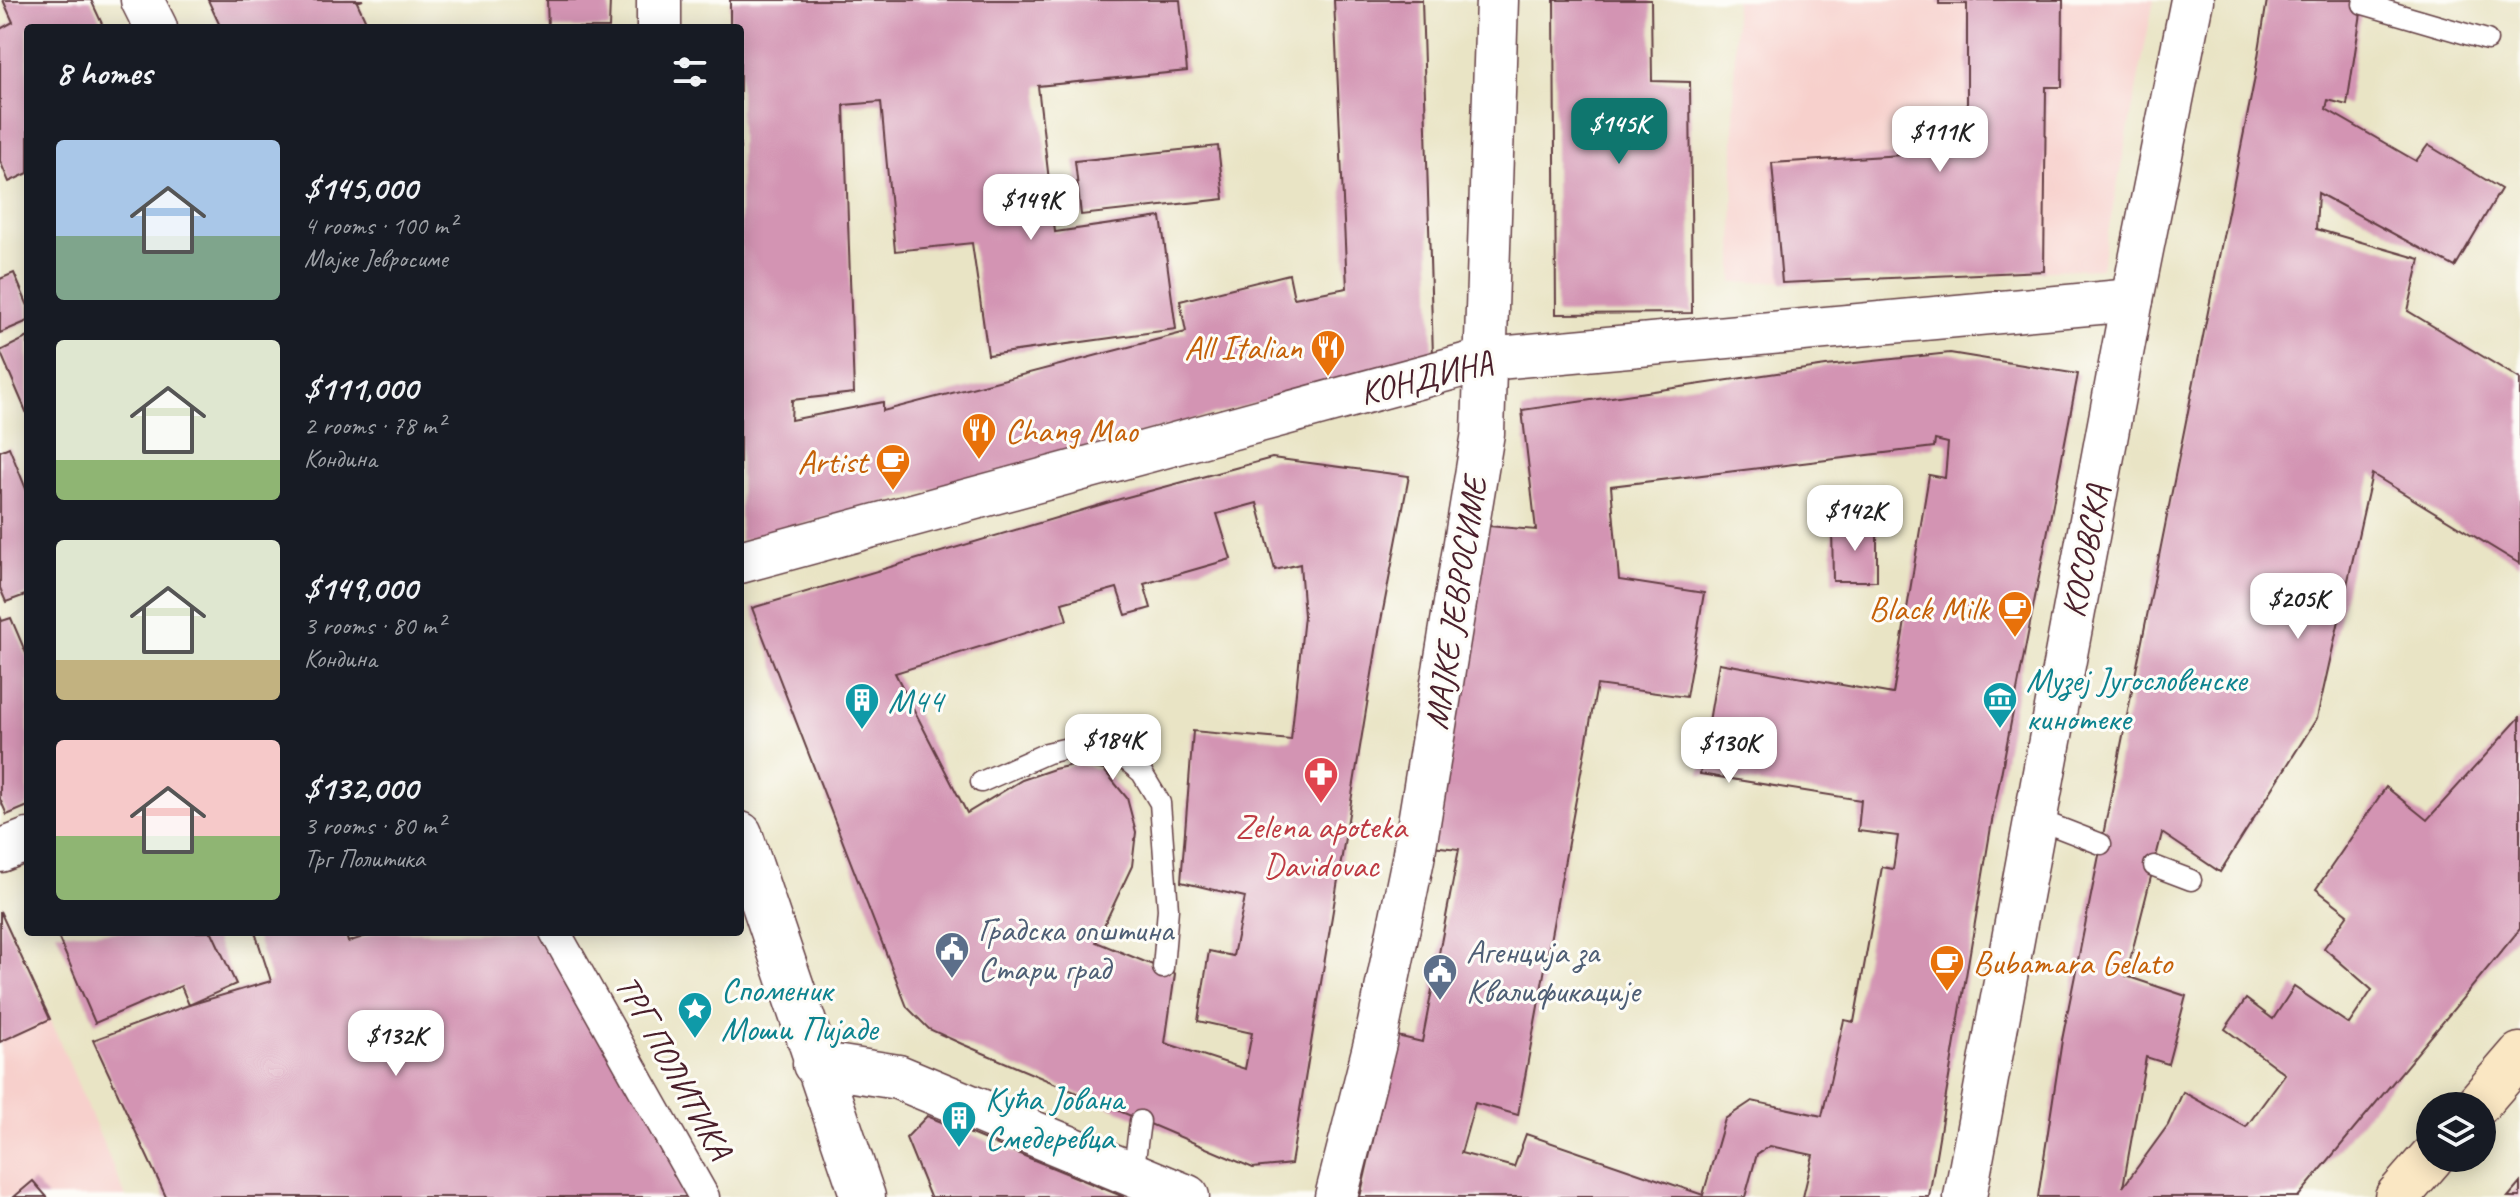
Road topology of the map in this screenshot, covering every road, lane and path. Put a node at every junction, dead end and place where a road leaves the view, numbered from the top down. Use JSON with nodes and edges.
{"nodes":[{"id":1,"x":142,"y":0,"type":"edge"},
{"id":2,"x":659,"y":0,"type":"edge"},
{"id":3,"x":1497,"y":0,"type":"edge"},
{"id":4,"x":2192,"y":0,"type":"edge"},
{"id":5,"x":2363,"y":4,"type":"dead end"},
{"id":6,"x":154,"y":24,"type":"edge"},
{"id":7,"x":659,"y":24,"type":"edge"},
{"id":8,"x":2487,"y":40,"type":"dead end"},
{"id":9,"x":2132,"y":300,"type":"junction"},
{"id":10,"x":1487,"y":359,"type":"junction"},
{"id":11,"x":744,"y":561,"type":"edge"},
{"id":12,"x":981,"y":782,"type":"dead end"},
{"id":13,"x":2034,"y":818,"type":"junction"},
{"id":14,"x":24,"y":842,"type":"edge"},
{"id":15,"x":2101,"y":844,"type":"dead end"},
{"id":16,"x":744,"y":846,"type":"edge"},
{"id":17,"x":0,"y":851,"type":"edge"},
{"id":18,"x":2154,"y":866,"type":"dead end"},
{"id":19,"x":2191,"y":880,"type":"dead end"},
{"id":20,"x":744,"y":899,"type":"edge"},
{"id":21,"x":557,"y":936,"type":"edge"},
{"id":22,"x":1163,"y":968,"type":"dead end"},
{"id":23,"x":2520,"y":1055,"type":"edge"},
{"id":24,"x":815,"y":1064,"type":"junction"},
{"id":25,"x":2488,"y":1092,"type":"edge"},
{"id":26,"x":1140,"y":1121,"type":"dead end"},
{"id":27,"x":2419,"y":1172,"type":"edge"},
{"id":28,"x":1133,"y":1175,"type":"junction"},
{"id":29,"x":704,"y":1197,"type":"edge"},
{"id":30,"x":849,"y":1197,"type":"edge"},
{"id":31,"x":863,"y":1197,"type":"edge"},
{"id":32,"x":1187,"y":1197,"type":"edge"},
{"id":33,"x":1336,"y":1197,"type":"edge"},
{"id":34,"x":1965,"y":1197,"type":"edge"},
{"id":35,"x":2397,"y":1197,"type":"edge"}],
"edges":[{"from":1,"to":6,"type":"street"},
{"from":2,"to":7,"type":"street"},
{"from":3,"to":10,"type":"street","name":"МАЈКЕ ЈЕВРОСИМЕ"},
{"from":4,"to":9,"type":"street","name":"КОСОВСКА"},
{"from":5,"to":8,"type":"lane"},
{"from":9,"to":10,"type":"street","name":"КОНДИНА"},
{"from":9,"to":13,"type":"street","name":"КОСОВСКА"},
{"from":10,"to":11,"type":"street","name":"КОНДИНА"},
{"from":10,"to":33,"type":"street","name":"МАЈКЕ ЈЕВРОСИМЕ"},
{"from":12,"to":22,"type":"lane"},
{"from":13,"to":15,"type":"lane"},
{"from":13,"to":34,"type":"street","name":"КОСОВСКА"},
{"from":14,"to":17,"type":"street"},
{"from":16,"to":24,"type":"street"},
{"from":18,"to":19,"type":"lane"},
{"from":20,"to":30,"type":"street"},
{"from":21,"to":29,"type":"street","name":"ТРГ ПОЛИТИКА"},
{"from":23,"to":25,"type":"main road"},
{"from":24,"to":28,"type":"street"},
{"from":24,"to":31,"type":"street"},
{"from":26,"to":28,"type":"lane"},
{"from":27,"to":35,"type":"main road"},
{"from":28,"to":32,"type":"street"}]}
